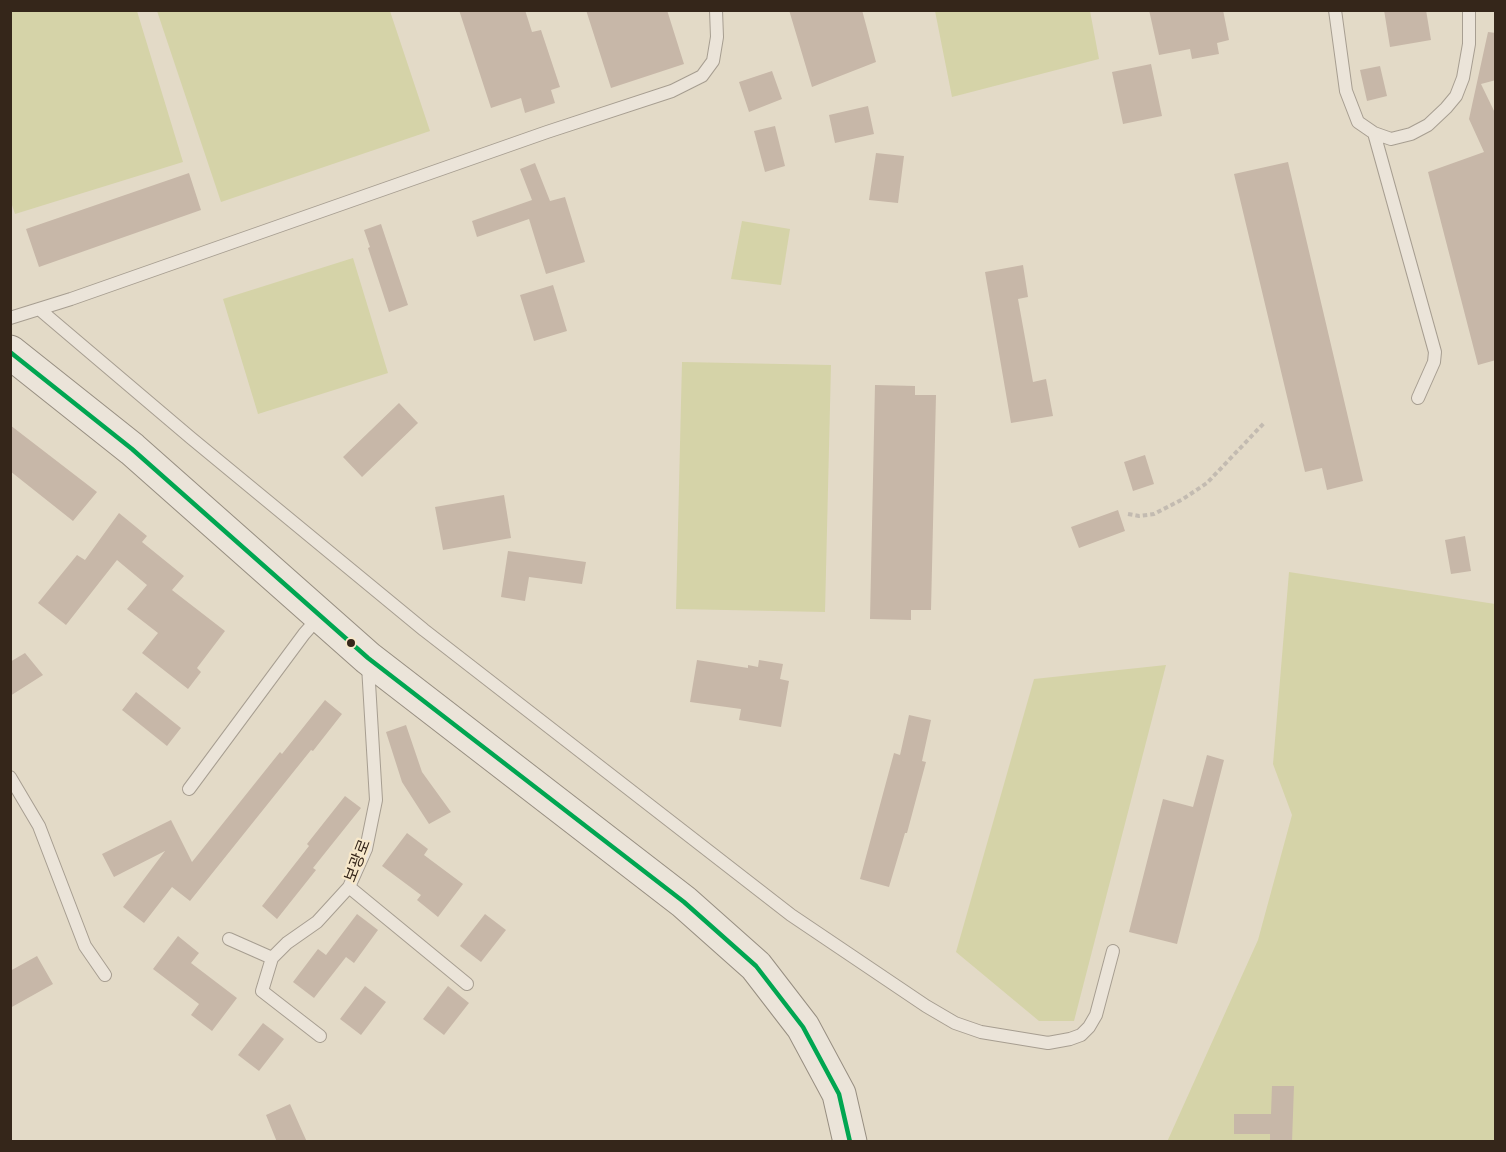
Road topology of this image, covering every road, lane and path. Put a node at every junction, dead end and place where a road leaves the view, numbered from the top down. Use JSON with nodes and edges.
{"nodes":[{"id":1,"x":716,"y":10,"type":"edge"},
{"id":2,"x":1335,"y":10,"type":"edge"},
{"id":3,"x":1469,"y":10,"type":"edge"},
{"id":4,"x":1374,"y":133,"type":"junction"},
{"id":5,"x":39,"y":309,"type":"junction"},
{"id":6,"x":10,"y":318,"type":"edge"},
{"id":7,"x":10,"y":352,"type":"edge"},
{"id":8,"x":1418,"y":398,"type":"dead end"},
{"id":9,"x":1264,"y":423,"type":"dead end"},
{"id":10,"x":1128,"y":514,"type":"dead end"},
{"id":11,"x":320,"y":616,"type":"junction"},
{"id":12,"x":368,"y":658,"type":"junction"},
{"id":13,"x":10,"y":777,"type":"edge"},
{"id":14,"x":189,"y":789,"type":"dead end"},
{"id":15,"x":349,"y":887,"type":"junction"},
{"id":16,"x":229,"y":939,"type":"dead end"},
{"id":17,"x":1113,"y":951,"type":"dead end"},
{"id":18,"x":272,"y":958,"type":"junction"},
{"id":19,"x":105,"y":975,"type":"dead end"},
{"id":20,"x":468,"y":984,"type":"dead end"},
{"id":21,"x":320,"y":1036,"type":"dead end"},
{"id":22,"x":850,"y":1142,"type":"edge"}],
"edges":[{"from":1,"to":5,"type":"lane"},
{"from":2,"to":4,"type":"lane"},
{"from":3,"to":4,"type":"lane"},
{"from":4,"to":8,"type":"lane"},
{"from":5,"to":6,"type":"lane"},
{"from":5,"to":17,"type":"lane"},
{"from":7,"to":11,"type":"main road"},
{"from":9,"to":10,"type":"path"},
{"from":11,"to":12,"type":"main road"},
{"from":11,"to":14,"type":"lane"},
{"from":12,"to":15,"type":"lane","name":"보광로"},
{"from":12,"to":22,"type":"main road"},
{"from":13,"to":19,"type":"lane"},
{"from":15,"to":18,"type":"lane","name":"보광로"},
{"from":15,"to":20,"type":"lane"},
{"from":16,"to":18,"type":"lane"},
{"from":18,"to":21,"type":"lane"}]}
